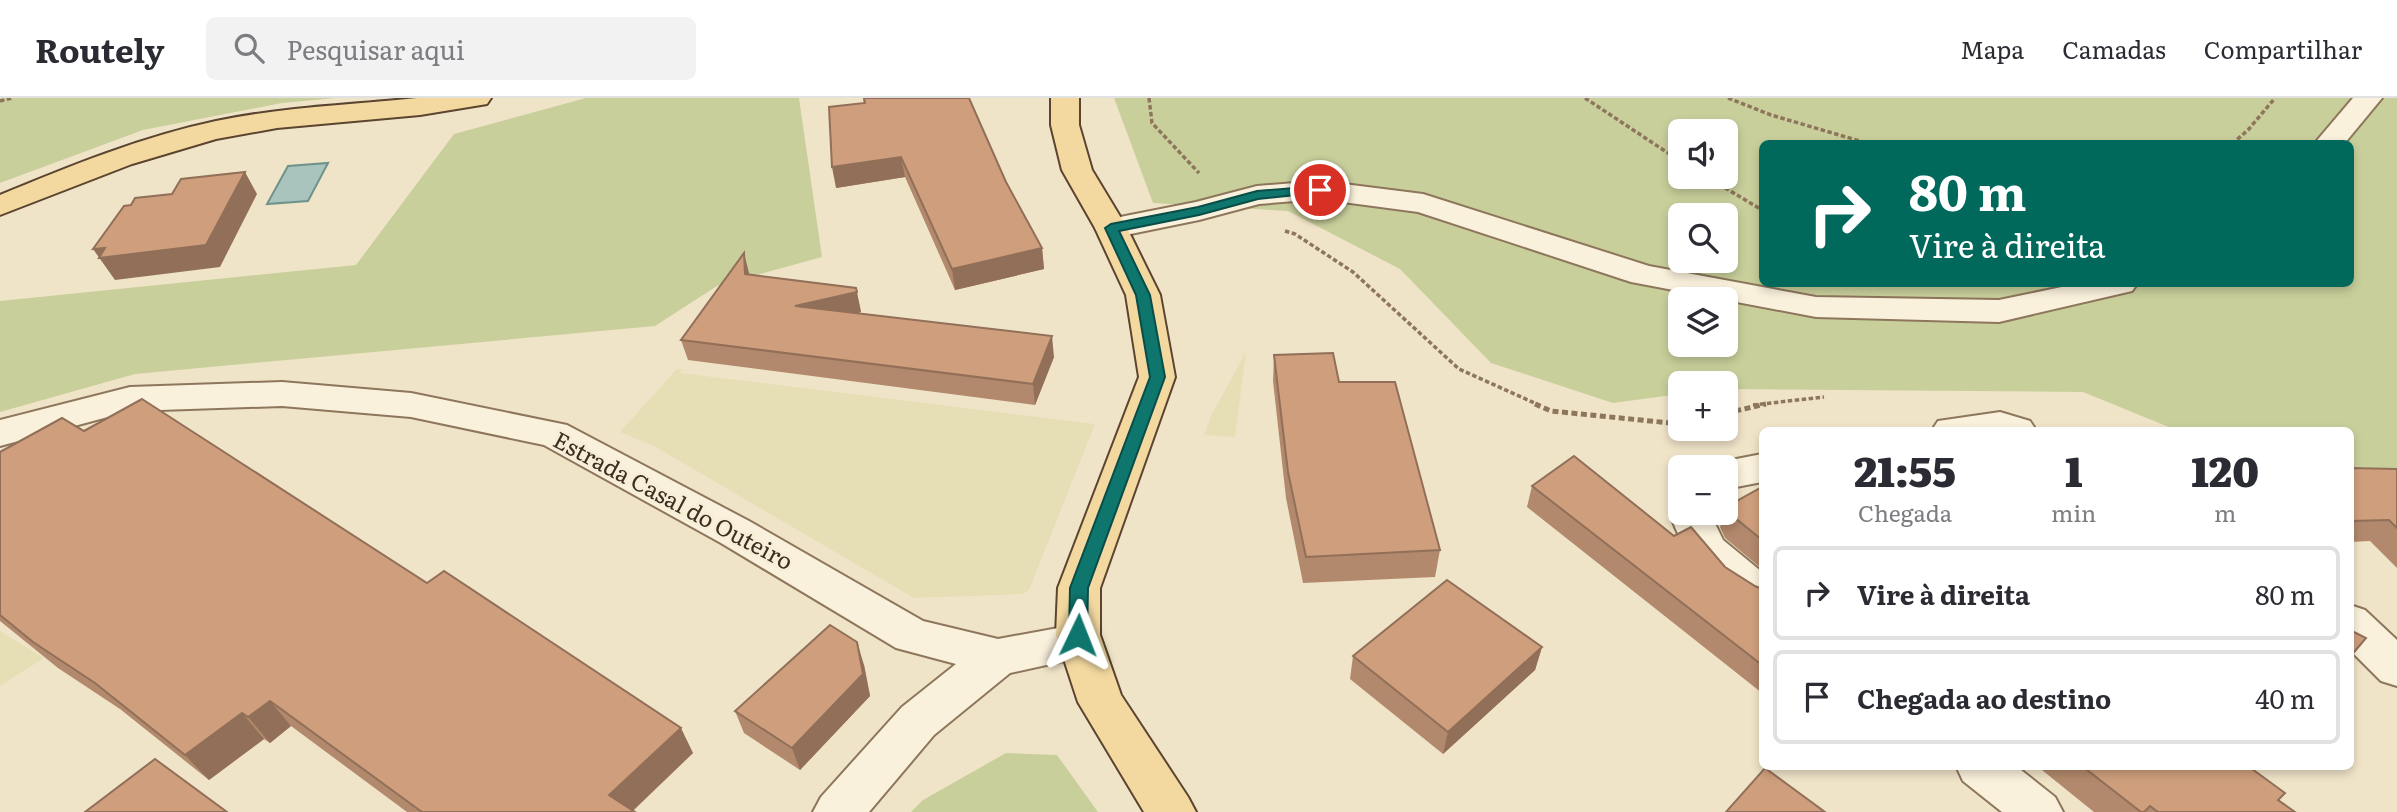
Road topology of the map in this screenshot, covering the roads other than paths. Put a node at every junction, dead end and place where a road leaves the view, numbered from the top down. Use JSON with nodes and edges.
{"nodes":[{"id":1,"x":477,"y":98,"type":"edge"},
{"id":2,"x":1065,"y":98,"type":"edge"},
{"id":3,"x":2368,"y":98,"type":"edge"},
{"id":4,"x":2331,"y":140,"type":"edge"},
{"id":5,"x":0,"y":206,"type":"edge"},
{"id":6,"x":1111,"y":228,"type":"junction"},
{"id":7,"x":2107,"y":287,"type":"edge"},
{"id":8,"x":1980,"y":427,"type":"edge"},
{"id":9,"x":2007,"y":427,"type":"edge"},
{"id":10,"x":0,"y":433,"type":"edge"},
{"id":11,"x":1759,"y":469,"type":"edge"},
{"id":12,"x":1738,"y":473,"type":"edge"},
{"id":13,"x":1693,"y":525,"type":"edge"},
{"id":14,"x":1759,"y":593,"type":"edge"},
{"id":15,"x":2354,"y":626,"type":"edge"},
{"id":16,"x":1080,"y":642,"type":"junction"},
{"id":17,"x":998,"y":657,"type":"junction"},
{"id":18,"x":2397,"y":668,"type":"edge"},
{"id":19,"x":1985,"y":770,"type":"edge"},
{"id":20,"x":838,"y":812,"type":"edge"},
{"id":21,"x":1171,"y":812,"type":"edge"},
{"id":22,"x":2038,"y":812,"type":"edge"}],
"edges":[{"from":1,"to":5,"type":"main road"},
{"from":2,"to":6,"type":"main road"},
{"from":3,"to":4,"type":"street"},
{"from":6,"to":7,"type":"street"},
{"from":6,"to":16,"type":"main road"},
{"from":8,"to":9,"type":"street"},
{"from":10,"to":17,"type":"street","name":"Estrada Casal do Outeiro"},
{"from":11,"to":12,"type":"street"},
{"from":13,"to":14,"type":"street"},
{"from":15,"to":18,"type":"street"},
{"from":16,"to":17,"type":"street"},
{"from":16,"to":21,"type":"main road"},
{"from":17,"to":20,"type":"street"},
{"from":19,"to":22,"type":"street"}]}
